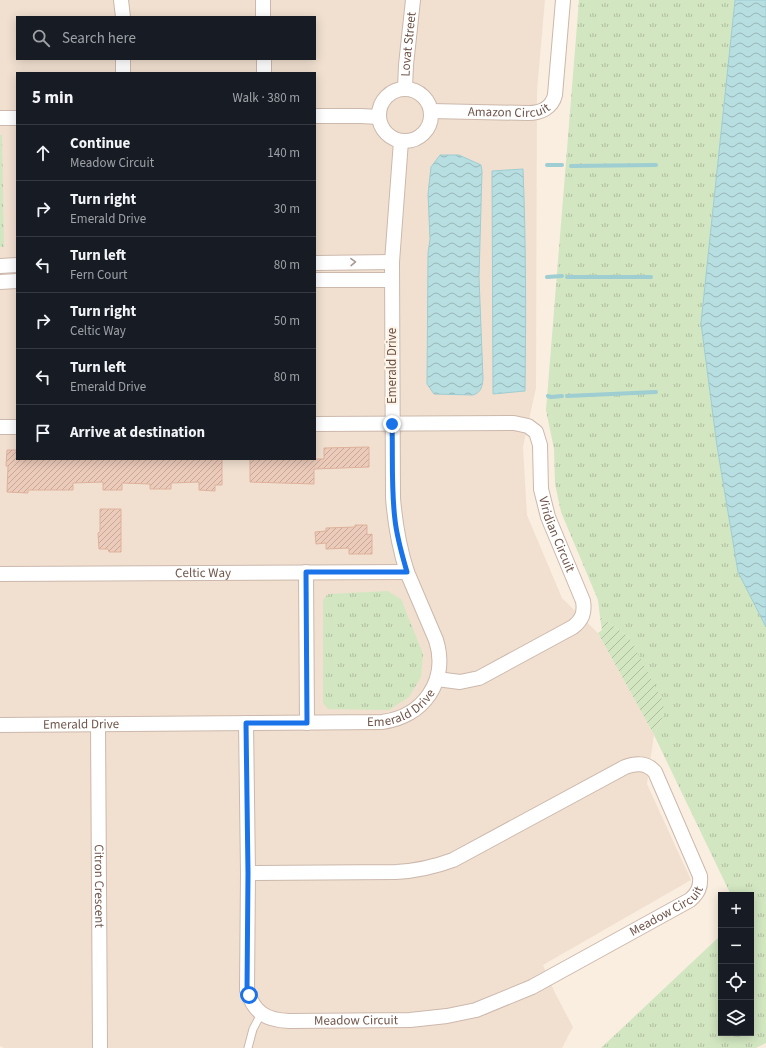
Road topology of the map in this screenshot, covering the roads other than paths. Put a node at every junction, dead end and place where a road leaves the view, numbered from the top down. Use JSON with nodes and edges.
{"nodes":[{"id":1,"x":121,"y":0,"type":"edge"},
{"id":2,"x":263,"y":0,"type":"edge"},
{"id":3,"x":413,"y":0,"type":"edge"},
{"id":4,"x":563,"y":0,"type":"edge"},
{"id":5,"x":122,"y":16,"type":"edge"},
{"id":6,"x":263,"y":16,"type":"edge"},
{"id":7,"x":123,"y":60,"type":"edge"},
{"id":8,"x":264,"y":60,"type":"edge"},
{"id":9,"x":123,"y":72,"type":"edge"},
{"id":10,"x":264,"y":72,"type":"edge"},
{"id":11,"x":405,"y":88,"type":"junction"},
{"id":12,"x":431,"y":111,"type":"junction"},
{"id":13,"x":316,"y":116,"type":"edge"},
{"id":14,"x":378,"y":117,"type":"junction"},
{"id":15,"x":0,"y":118,"type":"edge"},
{"id":16,"x":16,"y":118,"type":"edge"},
{"id":17,"x":401,"y":141,"type":"junction"},
{"id":18,"x":392,"y":262,"type":"junction"},
{"id":19,"x":316,"y":263,"type":"edge"},
{"id":20,"x":16,"y":265,"type":"edge"},
{"id":21,"x":0,"y":266,"type":"edge"},
{"id":22,"x":316,"y":280,"type":"edge"},
{"id":23,"x":392,"y":280,"type":"junction"},
{"id":24,"x":0,"y":282,"type":"edge"},
{"id":25,"x":16,"y":282,"type":"edge"},
{"id":26,"x":316,"y":424,"type":"edge"},
{"id":27,"x":392,"y":424,"type":"junction"},
{"id":28,"x":0,"y":427,"type":"edge"},
{"id":29,"x":16,"y":427,"type":"edge"},
{"id":30,"x":306,"y":572,"type":"junction"},
{"id":31,"x":407,"y":572,"type":"junction"},
{"id":32,"x":0,"y":574,"type":"edge"},
{"id":33,"x":437,"y":679,"type":"junction"},
{"id":34,"x":246,"y":723,"type":"junction"},
{"id":35,"x":307,"y":723,"type":"junction"},
{"id":36,"x":0,"y":724,"type":"edge"},
{"id":37,"x":98,"y":724,"type":"junction"},
{"id":38,"x":248,"y":873,"type":"junction"},
{"id":39,"x":261,"y":1014,"type":"junction"},
{"id":40,"x":100,"y":1048,"type":"edge"},
{"id":41,"x":248,"y":1048,"type":"edge"}],
"edges":[{"from":1,"to":5,"type":"street"},
{"from":2,"to":6,"type":"street"},
{"from":3,"to":11,"type":"street","name":"Lovat Street"},
{"from":4,"to":12,"type":"street","name":"Amazon Circuit"},
{"from":7,"to":9,"type":"street"},
{"from":8,"to":10,"type":"street"},
{"from":11,"to":12,"type":"street"},
{"from":11,"to":14,"type":"street"},
{"from":12,"to":17,"type":"street"},
{"from":13,"to":14,"type":"street"},
{"from":14,"to":17,"type":"street"},
{"from":15,"to":16,"type":"street"},
{"from":17,"to":18,"type":"street","name":"Emerald Drive"},
{"from":19,"to":18,"type":"street","one_way":true},
{"from":18,"to":23,"type":"street","name":"Emerald Drive"},
{"from":20,"to":21,"type":"street"},
{"from":22,"to":23,"type":"street"},
{"from":23,"to":27,"type":"street","name":"Emerald Drive"},
{"from":24,"to":25,"type":"street"},
{"from":26,"to":27,"type":"street","name":"Viridian Circuit"},
{"from":27,"to":31,"type":"street","name":"Emerald Drive"},
{"from":27,"to":33,"type":"street","name":"Viridian Circuit"},
{"from":28,"to":29,"type":"street"},
{"from":30,"to":31,"type":"street","name":"Celtic Way"},
{"from":30,"to":32,"type":"street","name":"Celtic Way"},
{"from":30,"to":35,"type":"street"},
{"from":31,"to":33,"type":"street","name":"Emerald Drive"},
{"from":33,"to":35,"type":"street","name":"Emerald Drive"},
{"from":34,"to":35,"type":"street","name":"Emerald Drive"},
{"from":34,"to":37,"type":"street","name":"Emerald Drive"},
{"from":34,"to":38,"type":"street"},
{"from":36,"to":37,"type":"street","name":"Emerald Drive"},
{"from":37,"to":40,"type":"street","name":"Citron Crescent"},
{"from":38,"to":39,"type":"street"},
{"from":38,"to":39,"type":"street","name":"Meadow Circuit"},
{"from":39,"to":41,"type":"lane"}]}
